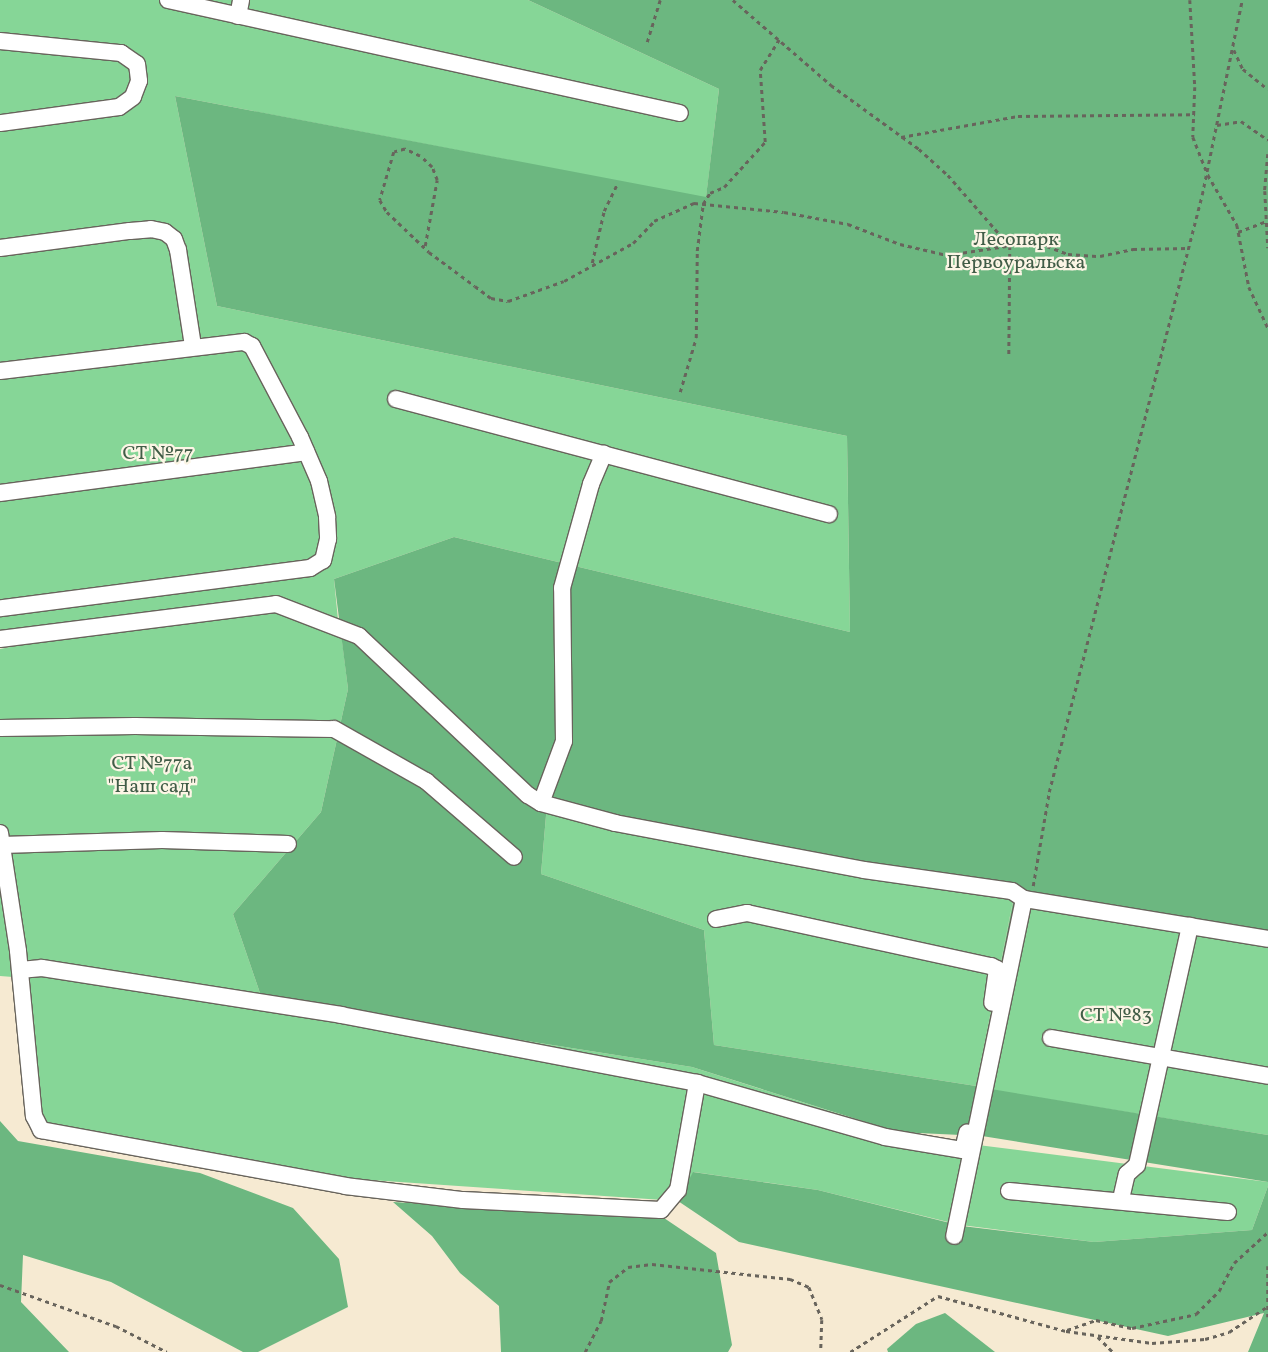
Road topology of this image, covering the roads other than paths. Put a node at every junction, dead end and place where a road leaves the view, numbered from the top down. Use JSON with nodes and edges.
{"nodes":[{"id":1,"x":168,"y":0,"type":"edge"},
{"id":2,"x":240,"y":8,"type":"edge"},
{"id":3,"x":0,"y":41,"type":"edge"},
{"id":4,"x":680,"y":113,"type":"dead end"},
{"id":5,"x":0,"y":123,"type":"edge"},
{"id":6,"x":0,"y":248,"type":"edge"},
{"id":7,"x":193,"y":346,"type":"junction"},
{"id":8,"x":0,"y":371,"type":"edge"},
{"id":9,"x":396,"y":399,"type":"dead end"},
{"id":10,"x":306,"y":452,"type":"junction"},
{"id":11,"x":604,"y":454,"type":"junction"},
{"id":12,"x":0,"y":493,"type":"edge"},
{"id":13,"x":829,"y":514,"type":"dead end"},
{"id":14,"x":0,"y":608,"type":"edge"},
{"id":15,"x":0,"y":639,"type":"edge"},
{"id":16,"x":0,"y":728,"type":"edge"},
{"id":17,"x":541,"y":803,"type":"junction"},
{"id":18,"x":1,"y":839,"type":"edge"},
{"id":19,"x":288,"y":844,"type":"dead end"},
{"id":20,"x":514,"y":857,"type":"dead end"},
{"id":21,"x":1029,"y":893,"type":"junction"},
{"id":22,"x":716,"y":919,"type":"dead end"},
{"id":23,"x":1190,"y":926,"type":"junction"},
{"id":24,"x":1268,"y":939,"type":"edge"},
{"id":25,"x":20,"y":970,"type":"junction"},
{"id":26,"x":1051,"y":1038,"type":"dead end"},
{"id":27,"x":1162,"y":1057,"type":"junction"},
{"id":28,"x":1268,"y":1076,"type":"edge"},
{"id":29,"x":697,"y":1083,"type":"junction"},
{"id":30,"x":1009,"y":1191,"type":"dead end"},
{"id":31,"x":1121,"y":1199,"type":"junction"},
{"id":32,"x":1228,"y":1212,"type":"dead end"},
{"id":33,"x":954,"y":1236,"type":"dead end"}],
"edges":[{"from":1,"to":2,"type":"street"},
{"from":2,"to":4,"type":"street"},
{"from":3,"to":5,"type":"street"},
{"from":6,"to":7,"type":"street"},
{"from":7,"to":8,"type":"street"},
{"from":7,"to":10,"type":"street"},
{"from":9,"to":11,"type":"street"},
{"from":10,"to":12,"type":"street"},
{"from":10,"to":14,"type":"street"},
{"from":11,"to":13,"type":"street"},
{"from":11,"to":17,"type":"street"},
{"from":15,"to":17,"type":"street"},
{"from":16,"to":20,"type":"street"},
{"from":17,"to":21,"type":"street"},
{"from":18,"to":19,"type":"street"},
{"from":18,"to":25,"type":"street"},
{"from":21,"to":23,"type":"street"},
{"from":21,"to":33,"type":"street"},
{"from":22,"to":29,"type":"street"},
{"from":23,"to":24,"type":"street"},
{"from":23,"to":27,"type":"street"},
{"from":25,"to":29,"type":"street"},
{"from":25,"to":29,"type":"street"},
{"from":26,"to":27,"type":"street"},
{"from":27,"to":28,"type":"street"},
{"from":27,"to":31,"type":"street"},
{"from":30,"to":31,"type":"street"},
{"from":31,"to":32,"type":"street"}]}
